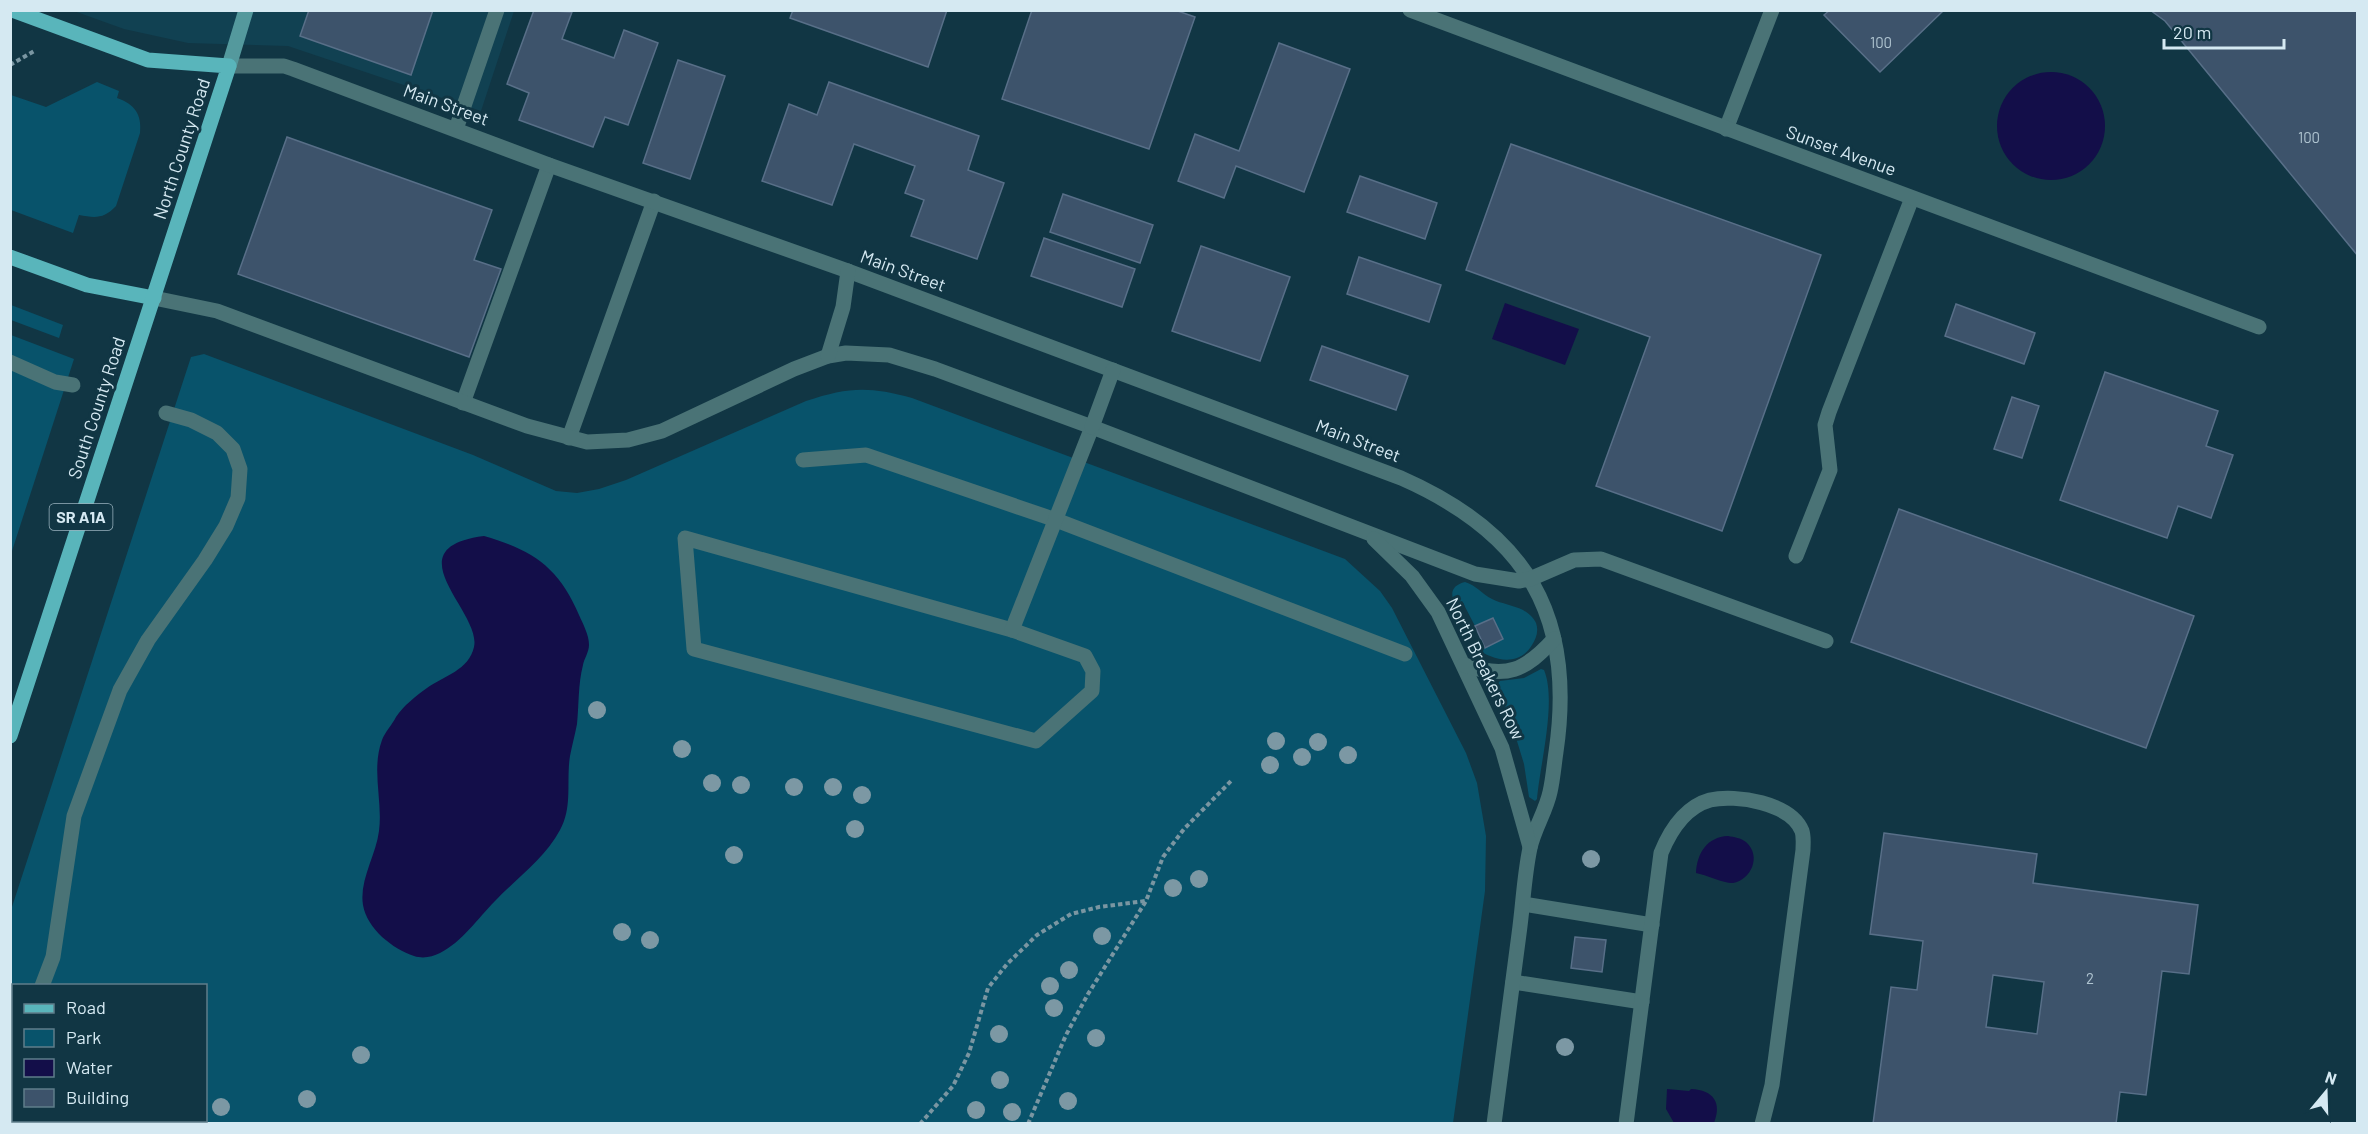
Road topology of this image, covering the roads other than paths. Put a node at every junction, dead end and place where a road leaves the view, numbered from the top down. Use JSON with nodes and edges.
{"nodes":[{"id":1,"x":12,"y":10,"type":"edge"},
{"id":2,"x":246,"y":10,"type":"edge"},
{"id":3,"x":497,"y":10,"type":"edge"},
{"id":4,"x":1410,"y":10,"type":"edge"},
{"id":5,"x":1772,"y":10,"type":"edge"},
{"id":6,"x":229,"y":66,"type":"junction"},
{"id":7,"x":456,"y":129,"type":"junction"},
{"id":8,"x":1726,"y":129,"type":"junction"},
{"id":9,"x":549,"y":165,"type":"junction"},
{"id":10,"x":1912,"y":198,"type":"junction"},
{"id":11,"x":654,"y":201,"type":"junction"},
{"id":12,"x":10,"y":257,"type":"edge"},
{"id":13,"x":848,"y":271,"type":"junction"},
{"id":14,"x":154,"y":298,"type":"junction"},
{"id":15,"x":2259,"y":327,"type":"dead end"},
{"id":16,"x":828,"y":356,"type":"junction"},
{"id":17,"x":10,"y":362,"type":"edge"},
{"id":18,"x":1113,"y":370,"type":"junction"},
{"id":19,"x":73,"y":385,"type":"dead end"},
{"id":20,"x":463,"y":403,"type":"junction"},
{"id":21,"x":166,"y":413,"type":"dead end"},
{"id":22,"x":1092,"y":427,"type":"junction"},
{"id":23,"x":569,"y":438,"type":"junction"},
{"id":24,"x":803,"y":460,"type":"dead end"},
{"id":25,"x":1056,"y":520,"type":"junction"},
{"id":26,"x":1364,"y":531,"type":"junction"},
{"id":27,"x":1796,"y":556,"type":"dead end"},
{"id":28,"x":1530,"y":579,"type":"junction"},
{"id":29,"x":1012,"y":630,"type":"junction"},
{"id":30,"x":1554,"y":639,"type":"junction"},
{"id":31,"x":1826,"y":641,"type":"dead end"},
{"id":32,"x":1405,"y":654,"type":"dead end"},
{"id":33,"x":1464,"y":665,"type":"junction"},
{"id":34,"x":10,"y":736,"type":"edge"},
{"id":35,"x":1530,"y":847,"type":"junction"},
{"id":36,"x":1523,"y":904,"type":"junction"},
{"id":37,"x":1652,"y":924,"type":"junction"},
{"id":38,"x":1513,"y":982,"type":"junction"},
{"id":39,"x":43,"y":984,"type":"edge"},
{"id":40,"x":1642,"y":1002,"type":"junction"},
{"id":41,"x":1494,"y":1124,"type":"edge"},
{"id":42,"x":1626,"y":1124,"type":"edge"},
{"id":43,"x":1762,"y":1124,"type":"edge"}],
"edges":[{"from":1,"to":6,"type":"main road"},
{"from":2,"to":6,"type":"street","name":"North County Road"},
{"from":3,"to":7,"type":"street"},
{"from":4,"to":8,"type":"street","name":"Sunset Avenue"},
{"from":5,"to":8,"type":"street"},
{"from":6,"to":7,"type":"street","name":"Main Street"},
{"from":6,"to":14,"type":"main road","name":"North County Road","number":"SR A1A"},
{"from":7,"to":9,"type":"street","name":"Main Street"},
{"from":8,"to":10,"type":"street","name":"Sunset Avenue"},
{"from":9,"to":11,"type":"street","name":"Main Street"},
{"from":9,"to":20,"type":"street"},
{"from":10,"to":15,"type":"street","name":"Sunset Avenue"},
{"from":10,"to":27,"type":"street"},
{"from":11,"to":13,"type":"street","name":"Main Street"},
{"from":11,"to":23,"type":"street"},
{"from":12,"to":14,"type":"main road"},
{"from":13,"to":16,"type":"street"},
{"from":13,"to":18,"type":"street","name":"Main Street"},
{"from":14,"to":20,"type":"street"},
{"from":14,"to":34,"type":"main road","name":"South County Road","number":"SR A1A"},
{"from":16,"to":22,"type":"street"},
{"from":16,"to":23,"type":"street"},
{"from":17,"to":19,"type":"street"},
{"from":18,"to":22,"type":"street"},
{"from":18,"to":28,"type":"street","name":"Main Street"},
{"from":20,"to":23,"type":"street"},
{"from":21,"to":39,"type":"street"},
{"from":22,"to":25,"type":"street"},
{"from":22,"to":26,"type":"street"},
{"from":24,"to":25,"type":"street"},
{"from":25,"to":29,"type":"street"},
{"from":25,"to":32,"type":"street"},
{"from":26,"to":28,"type":"street"},
{"from":26,"to":33,"type":"street","name":"North Breakers Row"},
{"from":28,"to":30,"type":"street","name":"North Breakers Row"},
{"from":28,"to":31,"type":"street"},
{"from":29,"to":29,"type":"street"},
{"from":30,"to":33,"type":"street"},
{"from":30,"to":35,"type":"street","name":"North Breakers Row"},
{"from":33,"to":35,"type":"street","name":"North Breakers Row"},
{"from":35,"to":36,"type":"street","name":"North Breakers Row"},
{"from":36,"to":37,"type":"street"},
{"from":36,"to":38,"type":"street","name":"North Breakers Row"},
{"from":37,"to":40,"type":"street"},
{"from":37,"to":43,"type":"street"},
{"from":38,"to":40,"type":"street"},
{"from":38,"to":41,"type":"street","name":"North Breakers Row"},
{"from":40,"to":42,"type":"street"}]}
